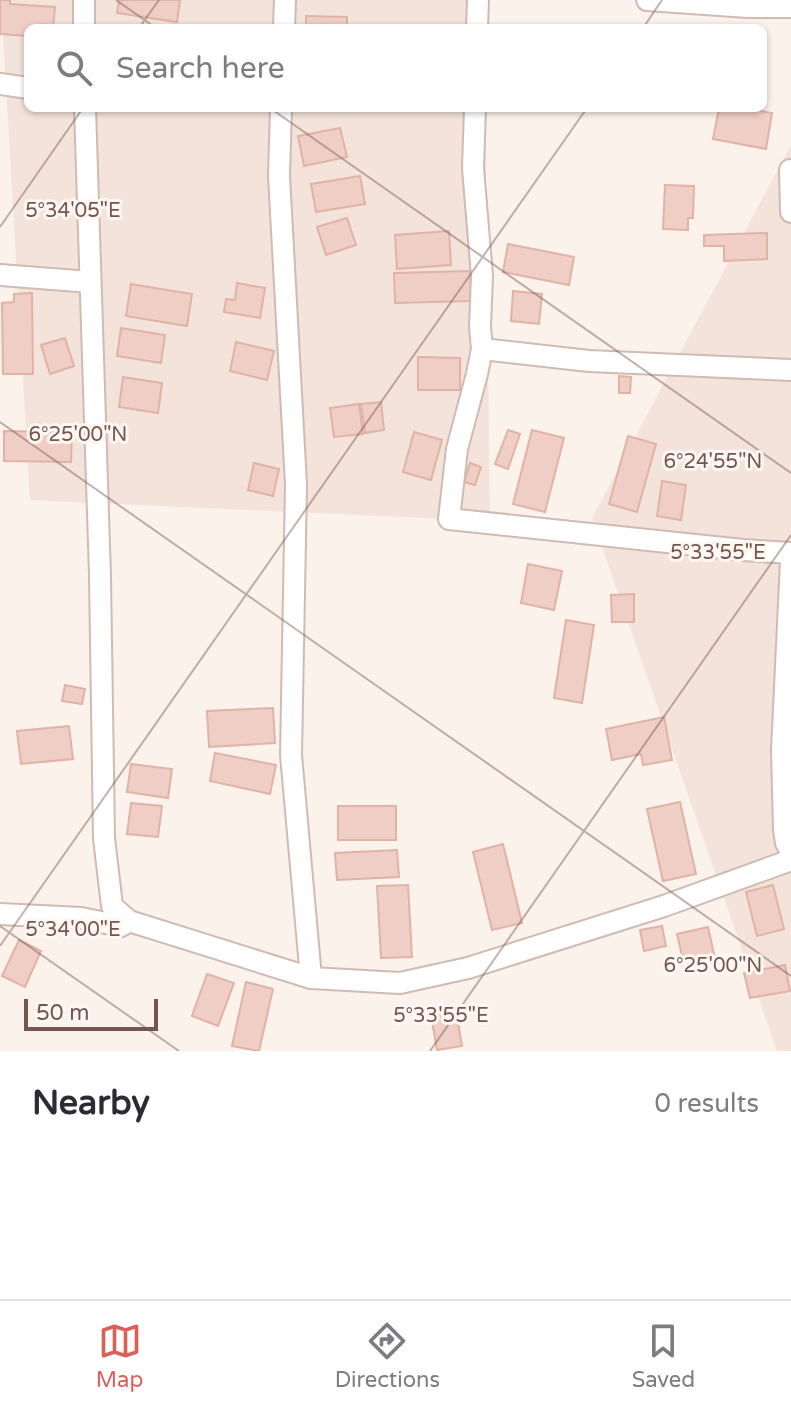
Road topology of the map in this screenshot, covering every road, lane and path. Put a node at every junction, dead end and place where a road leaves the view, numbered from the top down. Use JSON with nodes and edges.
{"nodes":[{"id":1,"x":84,"y":0,"type":"edge"},
{"id":2,"x":285,"y":0,"type":"edge"},
{"id":3,"x":478,"y":0,"type":"edge"},
{"id":4,"x":647,"y":0,"type":"edge"},
{"id":5,"x":791,"y":7,"type":"edge"},
{"id":6,"x":84,"y":24,"type":"edge"},
{"id":7,"x":284,"y":24,"type":"edge"},
{"id":8,"x":477,"y":24,"type":"edge"},
{"id":9,"x":0,"y":84,"type":"edge"},
{"id":10,"x":24,"y":87,"type":"edge"},
{"id":11,"x":85,"y":112,"type":"edge"},
{"id":12,"x":281,"y":112,"type":"edge"},
{"id":13,"x":475,"y":112,"type":"edge"},
{"id":14,"x":790,"y":170,"type":"edge"},
{"id":15,"x":791,"y":212,"type":"edge"},
{"id":16,"x":0,"y":275,"type":"edge"},
{"id":17,"x":90,"y":282,"type":"junction"},
{"id":18,"x":482,"y":349,"type":"junction"},
{"id":19,"x":791,"y":370,"type":"edge"},
{"id":20,"x":791,"y":553,"type":"edge"},
{"id":21,"x":791,"y":561,"type":"edge"},
{"id":22,"x":791,"y":852,"type":"edge"},
{"id":23,"x":791,"y":860,"type":"edge"},
{"id":24,"x":0,"y":914,"type":"edge"},
{"id":25,"x":129,"y":921,"type":"junction"},
{"id":26,"x":311,"y":978,"type":"junction"}],
"edges":[{"from":1,"to":6,"type":"street"},
{"from":2,"to":7,"type":"street"},
{"from":3,"to":8,"type":"street"},
{"from":4,"to":5,"type":"street"},
{"from":9,"to":10,"type":"street"},
{"from":11,"to":17,"type":"street"},
{"from":12,"to":26,"type":"street"},
{"from":13,"to":18,"type":"street"},
{"from":14,"to":15,"type":"street"},
{"from":16,"to":17,"type":"street"},
{"from":17,"to":25,"type":"street"},
{"from":18,"to":19,"type":"street"},
{"from":18,"to":20,"type":"street"},
{"from":21,"to":22,"type":"street"},
{"from":23,"to":26,"type":"street"},
{"from":24,"to":25,"type":"street"},
{"from":25,"to":26,"type":"street"}]}
